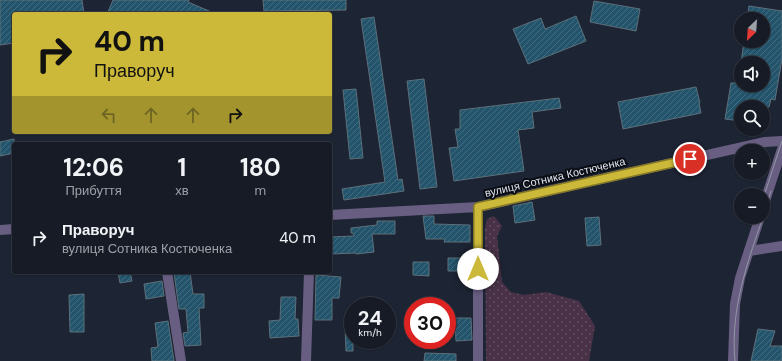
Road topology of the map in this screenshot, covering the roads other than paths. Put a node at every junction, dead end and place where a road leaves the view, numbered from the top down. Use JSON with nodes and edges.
{"nodes":[{"id":1,"x":782,"y":141,"type":"edge"},
{"id":2,"x":782,"y":150,"type":"edge"},
{"id":3,"x":769,"y":188,"type":"edge"},
{"id":4,"x":478,"y":207,"type":"junction"},
{"id":5,"x":332,"y":215,"type":"edge"},
{"id":6,"x":758,"y":224,"type":"edge"},
{"id":7,"x":12,"y":229,"type":"edge"},
{"id":8,"x":0,"y":230,"type":"edge"},
{"id":9,"x":782,"y":246,"type":"edge"},
{"id":10,"x":749,"y":251,"type":"junction"},
{"id":11,"x":167,"y":274,"type":"edge"},
{"id":12,"x":309,"y":274,"type":"edge"},
{"id":13,"x":181,"y":361,"type":"edge"},
{"id":14,"x":306,"y":361,"type":"edge"},
{"id":15,"x":478,"y":361,"type":"edge"},
{"id":16,"x":732,"y":361,"type":"edge"}],
"edges":[{"from":1,"to":4,"type":"street","name":"вулиця Сотника Костюченка"},
{"from":2,"to":3,"type":"street"},
{"from":4,"to":5,"type":"street","name":"вулиця Сотника Костюченка"},
{"from":4,"to":15,"type":"street"},
{"from":6,"to":10,"type":"street"},
{"from":7,"to":8,"type":"street"},
{"from":9,"to":10,"type":"street"},
{"from":10,"to":16,"type":"street"},
{"from":11,"to":13,"type":"street"},
{"from":12,"to":14,"type":"street"}]}
